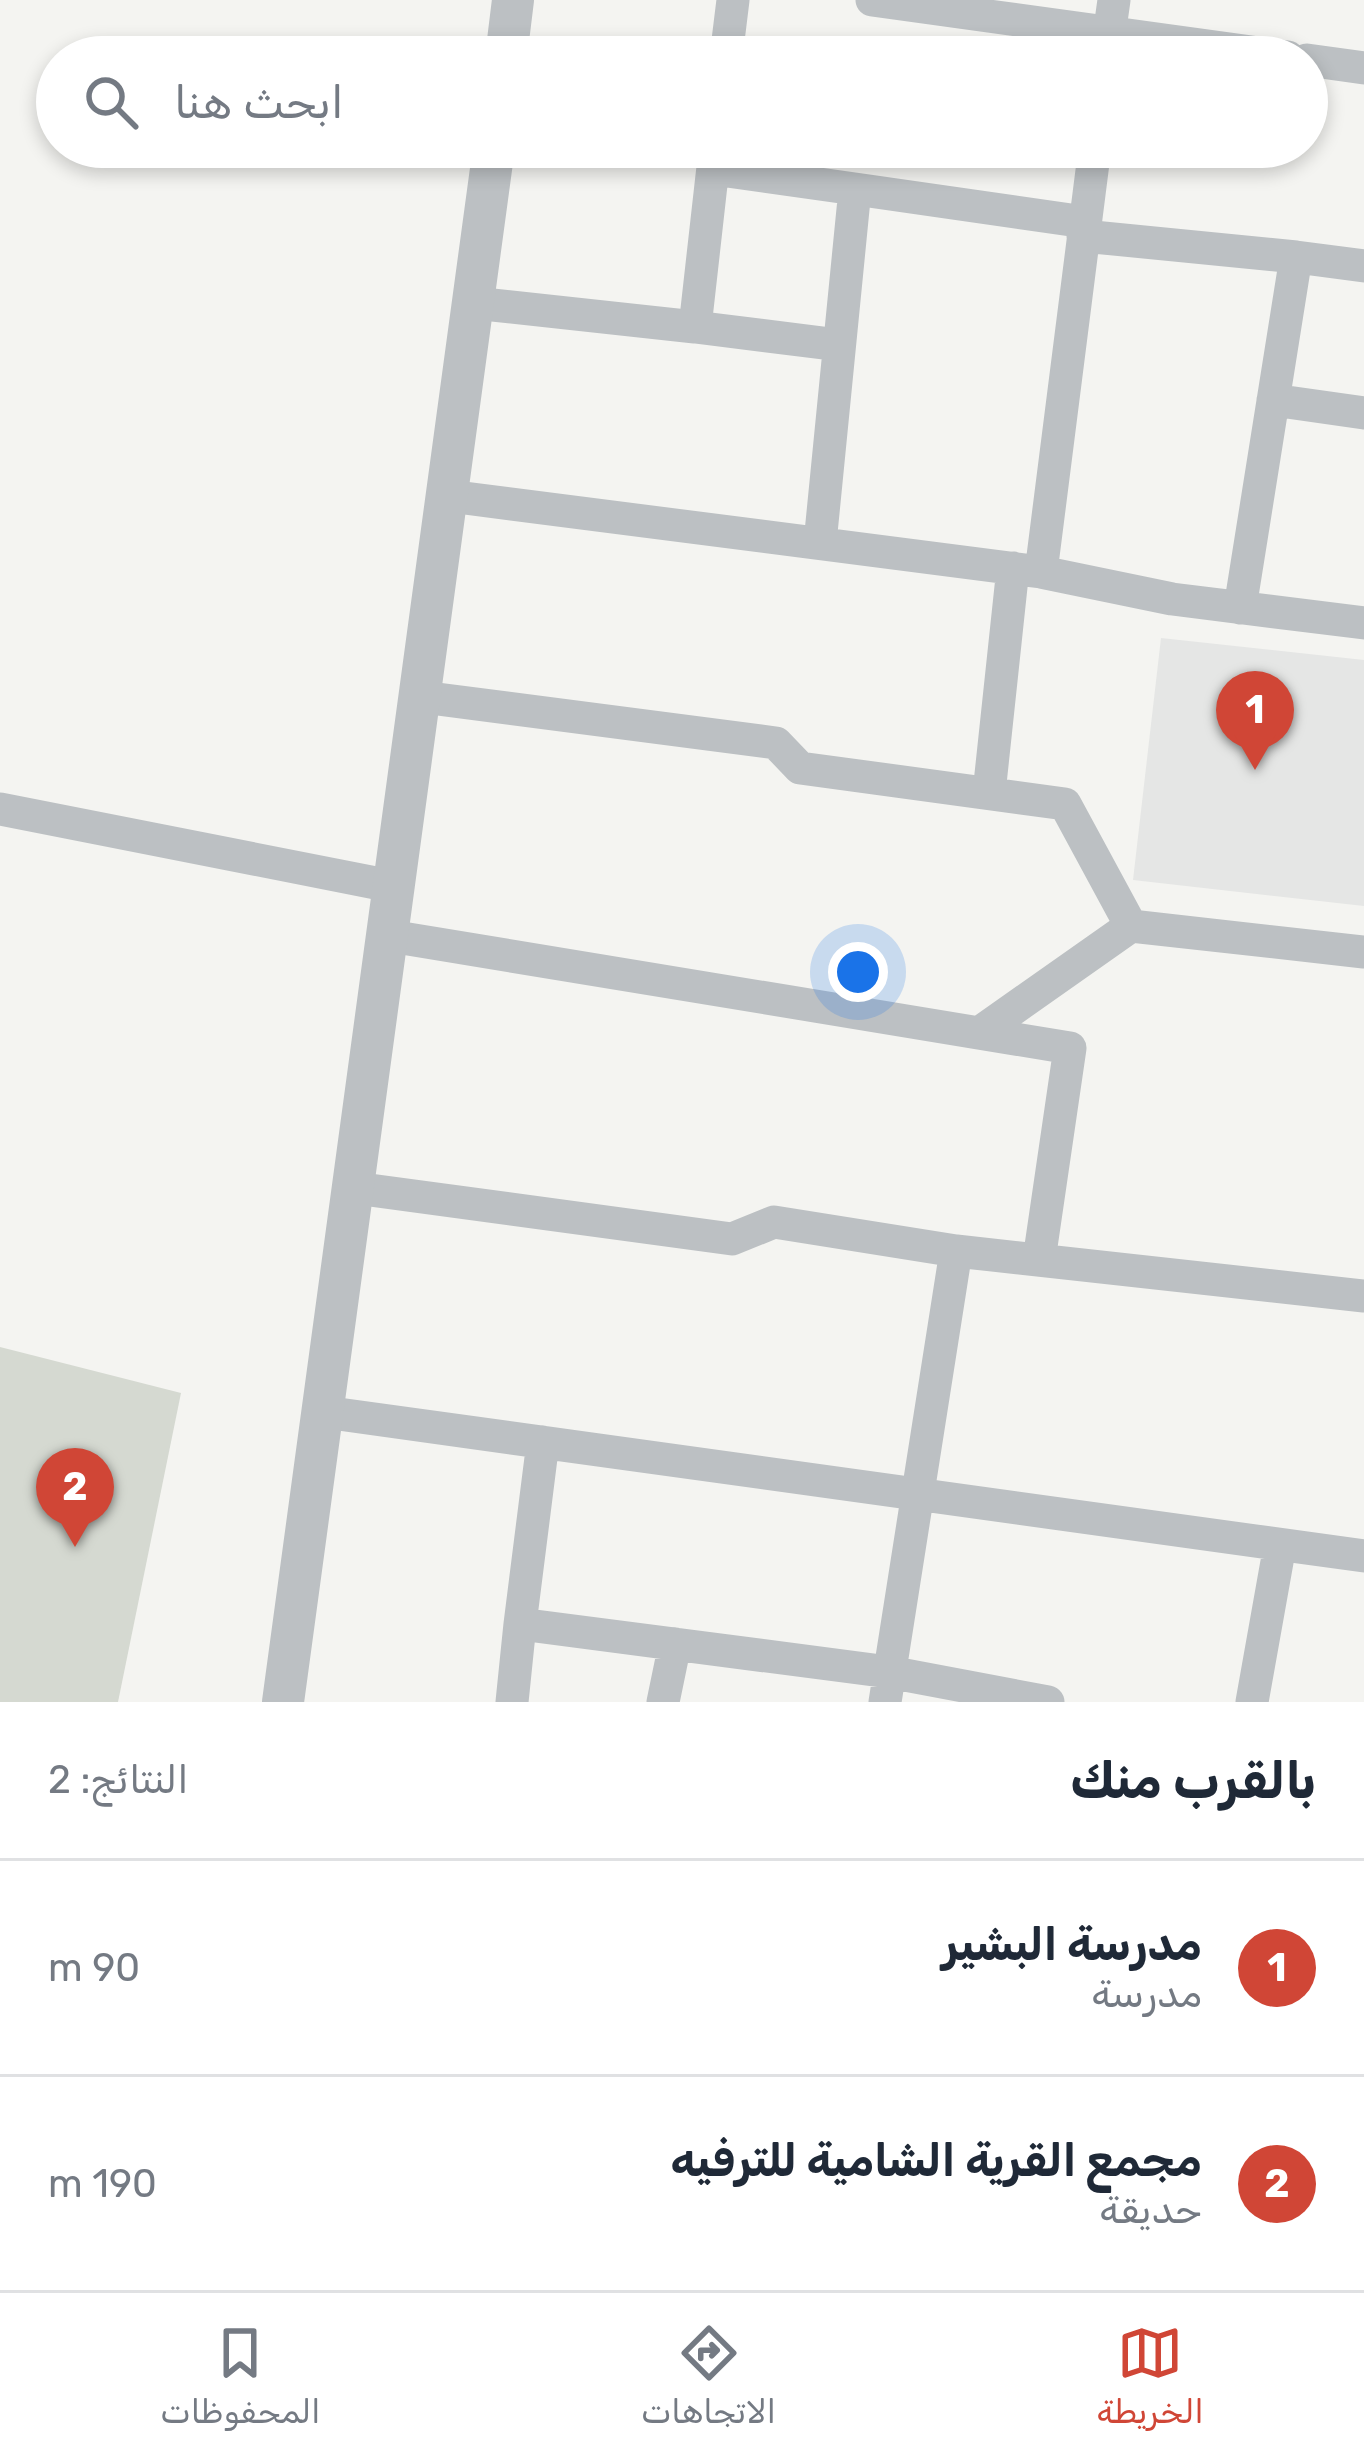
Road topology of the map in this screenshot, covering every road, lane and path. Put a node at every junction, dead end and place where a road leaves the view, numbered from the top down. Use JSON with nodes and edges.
{"nodes":[{"id":1,"x":513,"y":0,"type":"edge"},
{"id":2,"x":733,"y":0,"type":"edge"},
{"id":3,"x":872,"y":0,"type":"edge"},
{"id":4,"x":1110,"y":29,"type":"edge"},
{"id":5,"x":509,"y":36,"type":"edge"},
{"id":6,"x":729,"y":36,"type":"edge"},
{"id":7,"x":1154,"y":36,"type":"edge"},
{"id":8,"x":1328,"y":63,"type":"edge"},
{"id":9,"x":1364,"y":68,"type":"edge"},
{"id":10,"x":491,"y":168,"type":"edge"},
{"id":11,"x":713,"y":168,"type":"edge"},
{"id":12,"x":759,"y":168,"type":"edge"},
{"id":13,"x":1092,"y":168,"type":"edge"},
{"id":14,"x":855,"y":189,"type":"junction"},
{"id":15,"x":1084,"y":229,"type":"junction"},
{"id":16,"x":1296,"y":257,"type":"junction"},
{"id":17,"x":1364,"y":266,"type":"edge"},
{"id":18,"x":474,"y":303,"type":"junction"},
{"id":19,"x":694,"y":327,"type":"junction"},
{"id":20,"x":839,"y":345,"type":"junction"},
{"id":21,"x":1274,"y":400,"type":"junction"},
{"id":22,"x":1364,"y":413,"type":"edge"},
{"id":23,"x":448,"y":496,"type":"junction"},
{"id":24,"x":820,"y":543,"type":"junction"},
{"id":25,"x":1027,"y":570,"type":"junction"},
{"id":26,"x":1240,"y":608,"type":"junction"},
{"id":27,"x":1364,"y":623,"type":"edge"},
{"id":28,"x":422,"y":698,"type":"junction"},
{"id":29,"x":989,"y":794,"type":"junction"},
{"id":30,"x":0,"y":809,"type":"edge"},
{"id":31,"x":397,"y":887,"type":"junction"},
{"id":32,"x":1131,"y":926,"type":"junction"},
{"id":33,"x":390,"y":936,"type":"junction"},
{"id":34,"x":1364,"y":952,"type":"edge"},
{"id":35,"x":979,"y":1034,"type":"junction"},
{"id":36,"x":355,"y":1188,"type":"junction"},
{"id":37,"x":956,"y":1251,"type":"junction"},
{"id":38,"x":1039,"y":1260,"type":"junction"},
{"id":39,"x":1364,"y":1296,"type":"edge"},
{"id":40,"x":324,"y":1412,"type":"junction"},
{"id":41,"x":543,"y":1442,"type":"junction"},
{"id":42,"x":918,"y":1494,"type":"junction"},
{"id":43,"x":1280,"y":1545,"type":"junction"},
{"id":44,"x":1364,"y":1556,"type":"edge"},
{"id":45,"x":520,"y":1624,"type":"junction"},
{"id":46,"x":675,"y":1644,"type":"junction"},
{"id":47,"x":887,"y":1687,"type":"edge"},
{"id":48,"x":283,"y":1702,"type":"edge"},
{"id":49,"x":512,"y":1702,"type":"edge"},
{"id":50,"x":663,"y":1702,"type":"edge"},
{"id":51,"x":1048,"y":1702,"type":"edge"},
{"id":52,"x":1252,"y":1702,"type":"edge"}],
"edges":[{"from":1,"to":5,"type":"street"},
{"from":2,"to":6,"type":"street"},
{"from":3,"to":4,"type":"street"},
{"from":4,"to":7,"type":"street"},
{"from":8,"to":9,"type":"street"},
{"from":10,"to":18,"type":"street"},
{"from":11,"to":19,"type":"street"},
{"from":12,"to":14,"type":"street"},
{"from":13,"to":15,"type":"street"},
{"from":14,"to":15,"type":"street"},
{"from":14,"to":20,"type":"street"},
{"from":15,"to":16,"type":"street"},
{"from":15,"to":25,"type":"street"},
{"from":16,"to":17,"type":"street"},
{"from":16,"to":21,"type":"street"},
{"from":18,"to":19,"type":"street"},
{"from":18,"to":23,"type":"street"},
{"from":19,"to":20,"type":"street"},
{"from":20,"to":24,"type":"street"},
{"from":21,"to":22,"type":"street"},
{"from":21,"to":26,"type":"street"},
{"from":23,"to":24,"type":"street"},
{"from":23,"to":28,"type":"street"},
{"from":24,"to":25,"type":"street"},
{"from":25,"to":26,"type":"street"},
{"from":25,"to":29,"type":"street"},
{"from":26,"to":27,"type":"street"},
{"from":28,"to":29,"type":"street"},
{"from":28,"to":31,"type":"street"},
{"from":29,"to":32,"type":"street"},
{"from":30,"to":31,"type":"street"},
{"from":31,"to":33,"type":"street"},
{"from":32,"to":34,"type":"street"},
{"from":32,"to":35,"type":"street"},
{"from":33,"to":35,"type":"street"},
{"from":33,"to":36,"type":"street"},
{"from":35,"to":38,"type":"street"},
{"from":36,"to":37,"type":"street"},
{"from":36,"to":40,"type":"street"},
{"from":37,"to":38,"type":"street"},
{"from":37,"to":42,"type":"street"},
{"from":38,"to":39,"type":"street"},
{"from":40,"to":41,"type":"street"},
{"from":40,"to":48,"type":"street"},
{"from":41,"to":42,"type":"street"},
{"from":41,"to":45,"type":"street"},
{"from":42,"to":43,"type":"street"},
{"from":42,"to":47,"type":"street"},
{"from":43,"to":44,"type":"street"},
{"from":43,"to":52,"type":"street"},
{"from":45,"to":46,"type":"street"},
{"from":45,"to":49,"type":"street"},
{"from":46,"to":47,"type":"street"},
{"from":46,"to":50,"type":"street"},
{"from":47,"to":51,"type":"street"}]}
